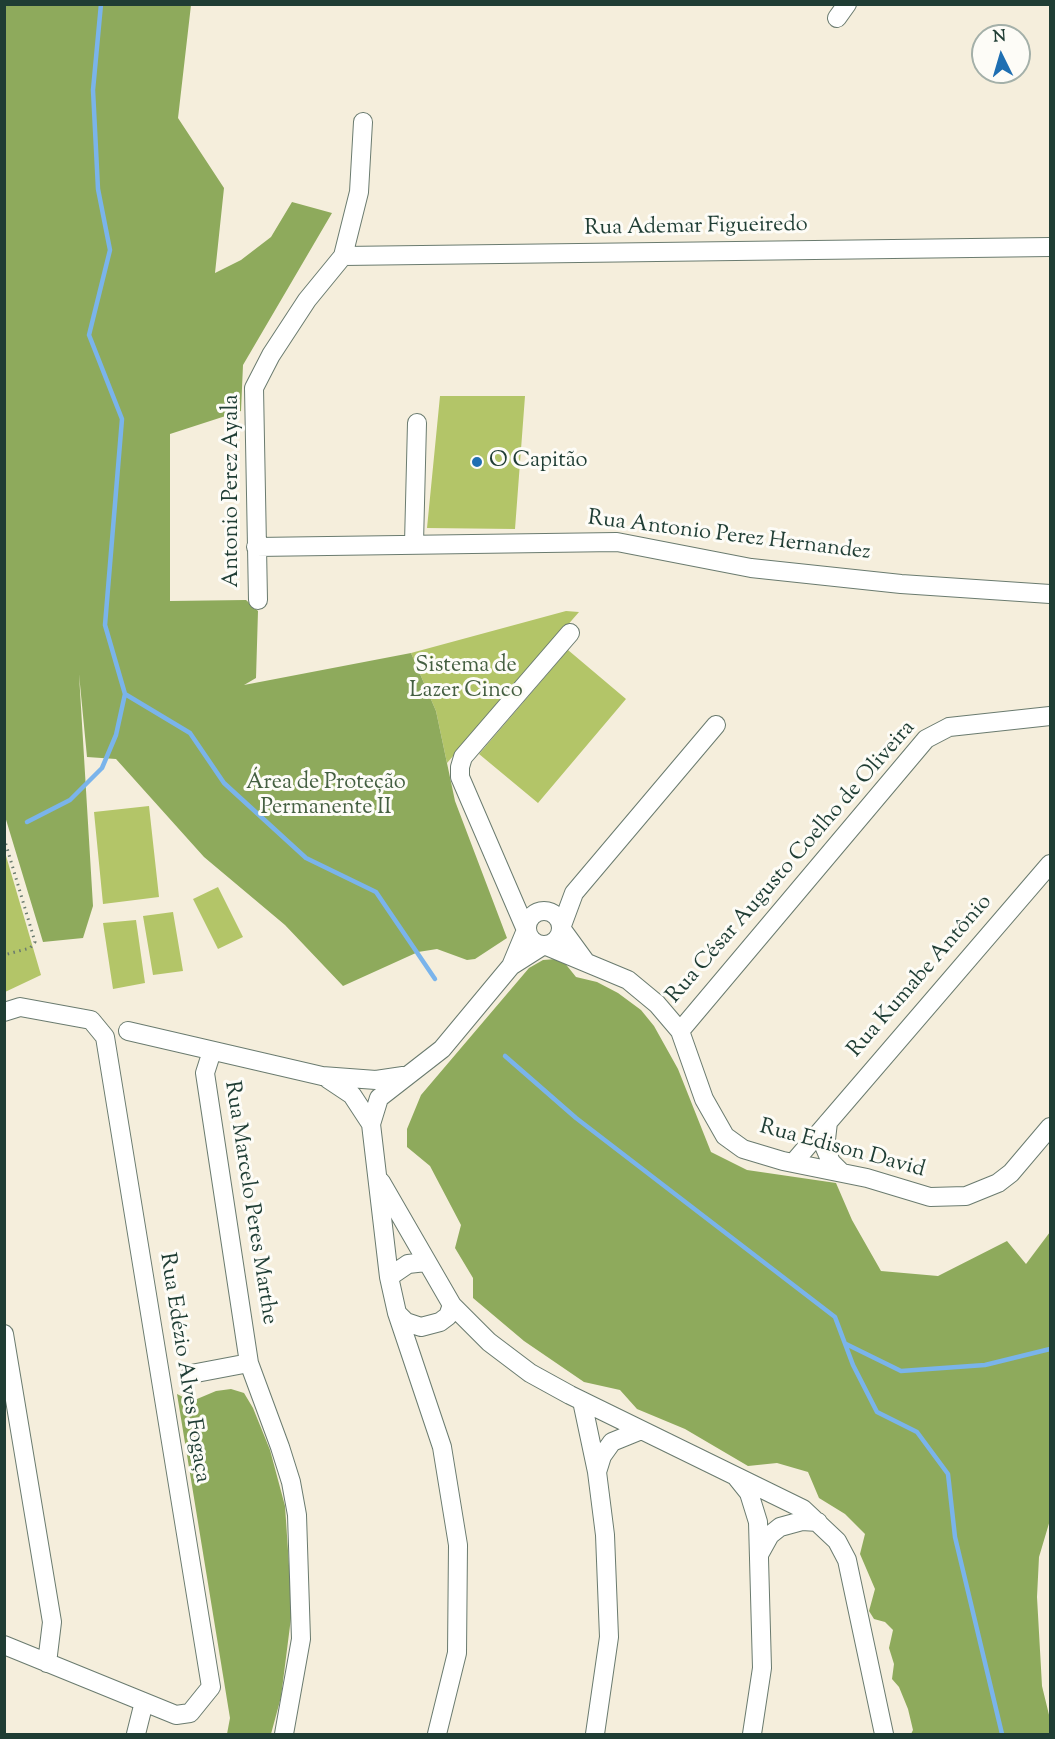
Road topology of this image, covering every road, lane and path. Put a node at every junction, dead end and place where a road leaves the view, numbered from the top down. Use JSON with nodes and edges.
{"nodes":[{"id":1,"x":363,"y":122,"type":"dead end"},
{"id":2,"x":1050,"y":247,"type":"edge"},
{"id":3,"x":343,"y":256,"type":"junction"},
{"id":4,"x":417,"y":423,"type":"dead end"},
{"id":5,"x":414,"y":543,"type":"junction"},
{"id":6,"x":256,"y":547,"type":"junction"},
{"id":7,"x":1050,"y":594,"type":"edge"},
{"id":8,"x":258,"y":600,"type":"dead end"},
{"id":9,"x":570,"y":633,"type":"dead end"},
{"id":10,"x":1050,"y":716,"type":"edge"},
{"id":11,"x":716,"y":725,"type":"dead end"},
{"id":12,"x":4,"y":838,"type":"edge"},
{"id":13,"x":1050,"y":864,"type":"edge"},
{"id":14,"x":510,"y":888,"type":"junction"},
{"id":15,"x":574,"y":893,"type":"junction"},
{"id":16,"x":542,"y":910,"type":"junction"},
{"id":17,"x":561,"y":928,"type":"junction"},
{"id":18,"x":526,"y":930,"type":"junction"},
{"id":19,"x":544,"y":945,"type":"junction"},
{"id":20,"x":4,"y":955,"type":"edge"},
{"id":21,"x":585,"y":961,"type":"junction"},
{"id":22,"x":511,"y":966,"type":"junction"},
{"id":23,"x":4,"y":1012,"type":"edge"},
{"id":24,"x":128,"y":1031,"type":"dead end"},
{"id":25,"x":680,"y":1031,"type":"junction"},
{"id":26,"x":212,"y":1051,"type":"junction"},
{"id":27,"x":410,"y":1073,"type":"junction"},
{"id":28,"x":322,"y":1076,"type":"junction"},
{"id":29,"x":371,"y":1080,"type":"junction"},
{"id":30,"x":379,"y":1098,"type":"junction"},
{"id":31,"x":828,"y":1122,"type":"junction"},
{"id":32,"x":371,"y":1124,"type":"junction"},
{"id":33,"x":1050,"y":1126,"type":"edge"},
{"id":34,"x":793,"y":1163,"type":"junction"},
{"id":35,"x":841,"y":1172,"type":"junction"},
{"id":36,"x":380,"y":1180,"type":"junction"},
{"id":37,"x":426,"y":1262,"type":"junction"},
{"id":38,"x":389,"y":1277,"type":"junction"},
{"id":39,"x":452,"y":1305,"type":"junction"},
{"id":40,"x":397,"y":1313,"type":"junction"},
{"id":41,"x":4,"y":1334,"type":"edge"},
{"id":42,"x":249,"y":1363,"type":"junction"},
{"id":43,"x":191,"y":1374,"type":"dead end"},
{"id":44,"x":582,"y":1401,"type":"junction"},
{"id":45,"x":639,"y":1431,"type":"junction"},
{"id":46,"x":597,"y":1472,"type":"junction"},
{"id":47,"x":737,"y":1478,"type":"junction"},
{"id":48,"x":818,"y":1522,"type":"junction"},
{"id":49,"x":759,"y":1555,"type":"junction"},
{"id":50,"x":4,"y":1645,"type":"edge"},
{"id":51,"x":47,"y":1662,"type":"junction"},
{"id":52,"x":144,"y":1702,"type":"junction"},
{"id":53,"x":290,"y":1733,"type":"edge"},
{"id":54,"x":136,"y":1734,"type":"edge"},
{"id":55,"x":437,"y":1734,"type":"edge"},
{"id":56,"x":595,"y":1734,"type":"edge"},
{"id":57,"x":752,"y":1734,"type":"edge"},
{"id":58,"x":884,"y":1734,"type":"edge"}],
"edges":[{"from":1,"to":3,"type":"street","name":"Antonio Perez Ayala"},
{"from":2,"to":3,"type":"street","name":"Rua Ademar Figueiredo"},
{"from":3,"to":6,"type":"street","name":"Antonio Perez Ayala"},
{"from":4,"to":5,"type":"street"},
{"from":5,"to":6,"type":"street","name":"Rua Antonio Perez Hernandez"},
{"from":5,"to":7,"type":"street","name":"Rua Antonio Perez Hernandez"},
{"from":6,"to":8,"type":"street","name":"Antonio Perez Ayala"},
{"from":9,"to":14,"type":"street"},
{"from":10,"to":25,"type":"street","name":"Rua César Augusto Coelho de Oliveira"},
{"from":11,"to":15,"type":"street"},
{"from":12,"to":20,"type":"path"},
{"from":13,"to":31,"type":"street","name":"Rua Kumabe Antônio"},
{"from":14,"to":16,"type":"street"},
{"from":14,"to":18,"type":"street"},
{"from":15,"to":16,"type":"street"},
{"from":15,"to":17,"type":"street"},
{"from":16,"to":17,"type":"street"},
{"from":16,"to":18,"type":"street"},
{"from":17,"to":19,"type":"street"},
{"from":17,"to":21,"type":"street"},
{"from":18,"to":19,"type":"street"},
{"from":18,"to":22,"type":"street"},
{"from":19,"to":21,"type":"street","name":"Rua Edison David"},
{"from":19,"to":22,"type":"street"},
{"from":21,"to":25,"type":"street","name":"Rua Edison David"},
{"from":22,"to":27,"type":"street"},
{"from":23,"to":52,"type":"street","name":"Rua Edézio Alves Fogaça"},
{"from":24,"to":26,"type":"street"},
{"from":25,"to":34,"type":"street","name":"Rua Edison David"},
{"from":26,"to":28,"type":"street"},
{"from":26,"to":42,"type":"street","name":"Rua Marcelo Peres Marthe"},
{"from":27,"to":29,"type":"street"},
{"from":27,"to":30,"type":"street"},
{"from":28,"to":29,"type":"street"},
{"from":28,"to":32,"type":"street"},
{"from":29,"to":30,"type":"street"},
{"from":30,"to":32,"type":"street"},
{"from":31,"to":34,"type":"street","name":"Rua Kumabe Antônio"},
{"from":31,"to":35,"type":"street"},
{"from":32,"to":36,"type":"street"},
{"from":33,"to":35,"type":"street","name":"Rua Edison David"},
{"from":34,"to":35,"type":"street","name":"Rua Edison David"},
{"from":36,"to":37,"type":"street"},
{"from":36,"to":38,"type":"street"},
{"from":37,"to":38,"type":"street"},
{"from":37,"to":39,"type":"street"},
{"from":38,"to":40,"type":"street"},
{"from":39,"to":40,"type":"street"},
{"from":39,"to":44,"type":"street"},
{"from":40,"to":55,"type":"street"},
{"from":41,"to":51,"type":"street"},
{"from":42,"to":43,"type":"street"},
{"from":42,"to":53,"type":"street","name":"Rua Marcelo Peres Marthe"},
{"from":44,"to":45,"type":"street"},
{"from":44,"to":46,"type":"street"},
{"from":45,"to":46,"type":"street"},
{"from":45,"to":47,"type":"street"},
{"from":46,"to":56,"type":"street"},
{"from":47,"to":48,"type":"street"},
{"from":47,"to":49,"type":"street"},
{"from":48,"to":49,"type":"street"},
{"from":48,"to":58,"type":"street"},
{"from":49,"to":57,"type":"street"},
{"from":50,"to":51,"type":"street"},
{"from":51,"to":52,"type":"street"},
{"from":52,"to":54,"type":"street"}]}
